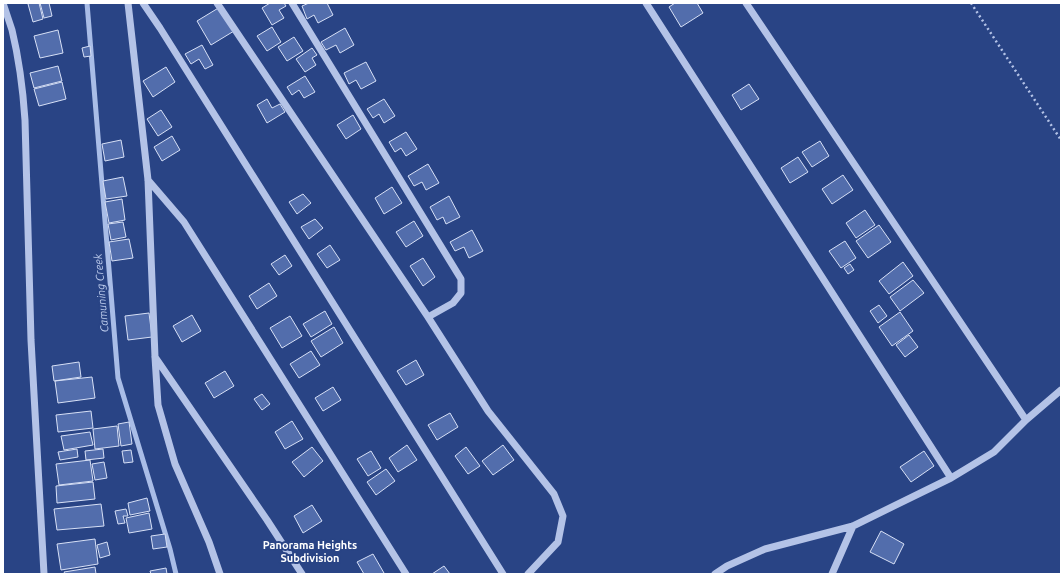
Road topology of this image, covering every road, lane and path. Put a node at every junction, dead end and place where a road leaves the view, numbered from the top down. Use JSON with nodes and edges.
{"nodes":[{"id":1,"x":3,"y":3,"type":"edge"},
{"id":2,"x":128,"y":3,"type":"edge"},
{"id":3,"x":143,"y":3,"type":"edge"},
{"id":4,"x":217,"y":3,"type":"edge"},
{"id":5,"x":292,"y":3,"type":"edge"},
{"id":6,"x":646,"y":3,"type":"edge"},
{"id":7,"x":746,"y":3,"type":"edge"},
{"id":8,"x":971,"y":3,"type":"edge"},
{"id":9,"x":1061,"y":140,"type":"edge"},
{"id":10,"x":148,"y":180,"type":"junction"},
{"id":11,"x":428,"y":316,"type":"junction"},
{"id":12,"x":155,"y":356,"type":"junction"},
{"id":13,"x":1061,"y":390,"type":"edge"},
{"id":14,"x":1026,"y":420,"type":"junction"},
{"id":15,"x":950,"y":478,"type":"junction"},
{"id":16,"x":853,"y":526,"type":"junction"},
{"id":17,"x":44,"y":574,"type":"edge"},
{"id":18,"x":220,"y":574,"type":"edge"},
{"id":19,"x":302,"y":574,"type":"edge"},
{"id":20,"x":406,"y":574,"type":"edge"},
{"id":21,"x":503,"y":574,"type":"edge"},
{"id":22,"x":528,"y":574,"type":"edge"},
{"id":23,"x":715,"y":574,"type":"edge"},
{"id":24,"x":832,"y":574,"type":"edge"}],
"edges":[{"from":1,"to":17,"type":"street"},
{"from":2,"to":10,"type":"street"},
{"from":3,"to":21,"type":"street"},
{"from":4,"to":11,"type":"street"},
{"from":5,"to":11,"type":"street"},
{"from":6,"to":15,"type":"street"},
{"from":7,"to":14,"type":"street"},
{"from":8,"to":9,"type":"path"},
{"from":10,"to":12,"type":"street"},
{"from":10,"to":20,"type":"street"},
{"from":11,"to":22,"type":"street"},
{"from":12,"to":18,"type":"street"},
{"from":12,"to":19,"type":"street"},
{"from":13,"to":14,"type":"street"},
{"from":14,"to":15,"type":"street"},
{"from":15,"to":16,"type":"street"},
{"from":16,"to":23,"type":"street"},
{"from":16,"to":24,"type":"street"}]}
